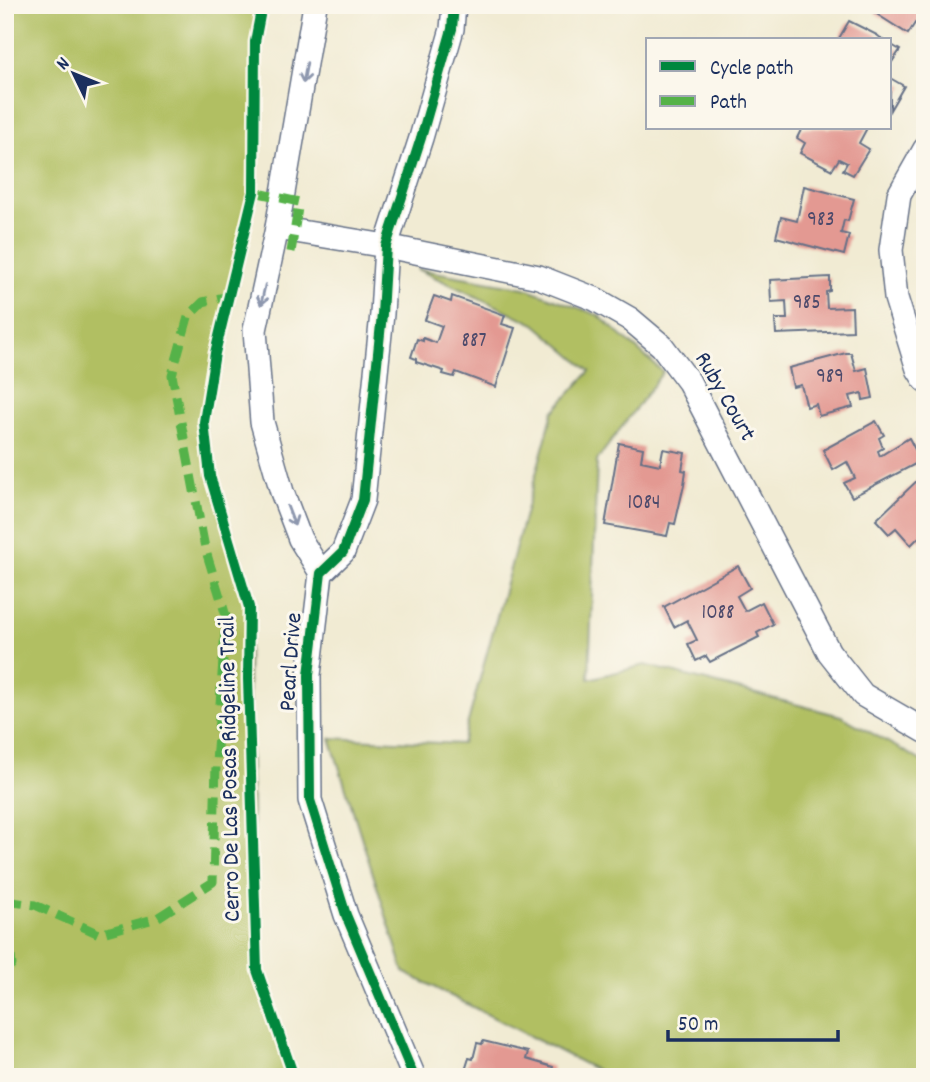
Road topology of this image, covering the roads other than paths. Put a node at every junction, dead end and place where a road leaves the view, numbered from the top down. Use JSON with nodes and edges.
{"nodes":[{"id":1,"x":315,"y":5,"type":"edge"},
{"id":2,"x":454,"y":5,"type":"edge"},
{"id":3,"x":925,"y":149,"type":"edge"},
{"id":4,"x":277,"y":228,"type":"junction"},
{"id":5,"x":386,"y":246,"type":"junction"},
{"id":6,"x":925,"y":380,"type":"edge"},
{"id":7,"x":321,"y":573,"type":"junction"},
{"id":8,"x":925,"y":731,"type":"edge"},
{"id":9,"x":414,"y":1077,"type":"edge"}],
"edges":[{"from":1,"to":4,"type":"street","one_way":true},
{"from":2,"to":5,"type":"street"},
{"from":3,"to":6,"type":"street"},
{"from":4,"to":5,"type":"street","name":"Ruby Court"},
{"from":4,"to":7,"type":"street","one_way":true},
{"from":5,"to":7,"type":"street"},
{"from":5,"to":8,"type":"street","name":"Ruby Court"},
{"from":7,"to":9,"type":"street","name":"Pearl Drive"}]}
